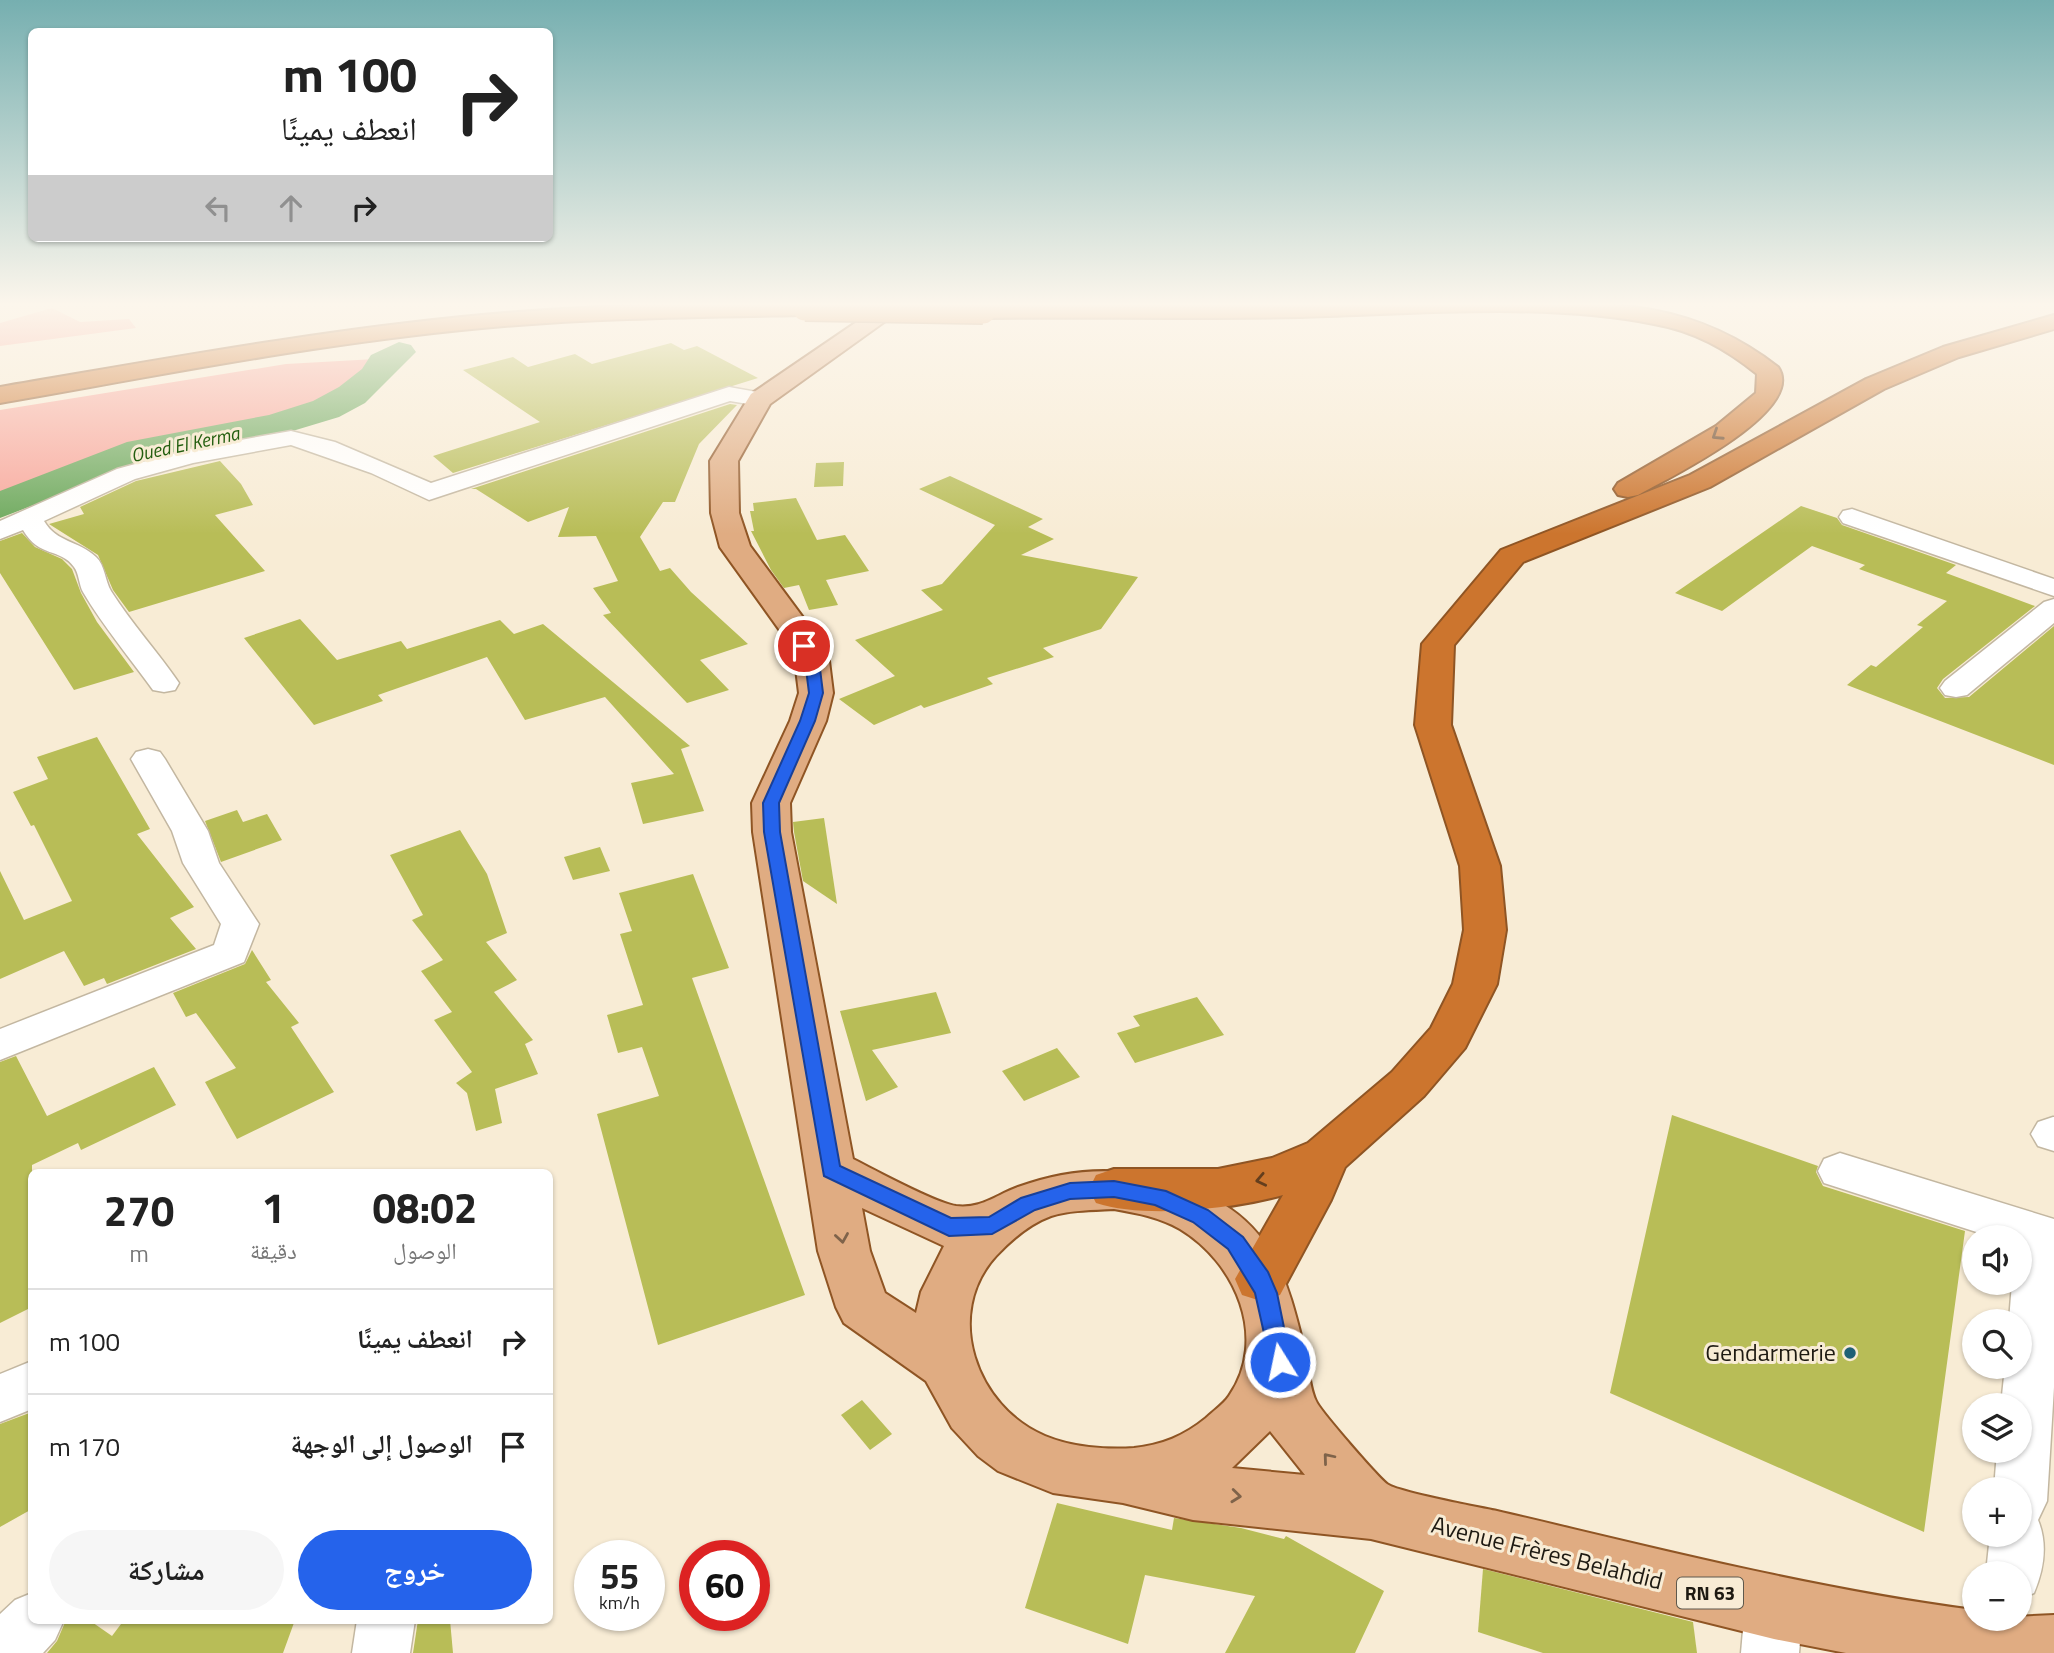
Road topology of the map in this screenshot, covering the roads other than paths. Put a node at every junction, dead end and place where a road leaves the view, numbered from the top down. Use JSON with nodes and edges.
{"nodes":[{"id":1,"x":98,"y":379,"type":"edge"},
{"id":2,"x":789,"y":379,"type":"edge"},
{"id":3,"x":1769,"y":379,"type":"edge"},
{"id":4,"x":1887,"y":379,"type":"edge"},
{"id":5,"x":0,"y":396,"type":"edge"},
{"id":6,"x":760,"y":399,"type":"junction"},
{"id":7,"x":1852,"y":517,"type":"dead end"},
{"id":8,"x":30,"y":520,"type":"junction"},
{"id":9,"x":0,"y":531,"type":"edge"},
{"id":10,"x":1512,"y":556,"type":"junction"},
{"id":11,"x":2054,"y":588,"type":"edge"},
{"id":12,"x":2054,"y":608,"type":"edge"},
{"id":13,"x":164,"y":683,"type":"dead end"},
{"id":14,"x":1956,"y":688,"type":"dead end"},
{"id":15,"x":148,"y":759,"type":"dead end"},
{"id":16,"x":0,"y":1045,"type":"edge"},
{"id":17,"x":1325,"y":1156,"type":"junction"},
{"id":18,"x":831,"y":1171,"type":"junction"},
{"id":19,"x":1840,"y":1171,"type":"dead end"},
{"id":20,"x":1114,"y":1189,"type":"junction"},
{"id":21,"x":992,"y":1226,"type":"junction"},
{"id":22,"x":2047,"y":1236,"type":"edge"},
{"id":23,"x":1261,"y":1279,"type":"junction"},
{"id":24,"x":1275,"y":1337,"type":"junction"},
{"id":25,"x":947,"y":1364,"type":"junction"},
{"id":26,"x":28,"y":1386,"type":"edge"},
{"id":27,"x":0,"y":1399,"type":"edge"},
{"id":28,"x":1121,"y":1477,"type":"junction"},
{"id":29,"x":2022,"y":1477,"type":"edge"},
{"id":30,"x":1371,"y":1510,"type":"junction"},
{"id":31,"x":31,"y":1624,"type":"edge"},
{"id":32,"x":385,"y":1624,"type":"edge"},
{"id":33,"x":1772,"y":1631,"type":"edge"},
{"id":34,"x":2020,"y":1641,"type":"edge"},
{"id":35,"x":2,"y":1653,"type":"edge"},
{"id":36,"x":381,"y":1653,"type":"edge"}],
"edges":[{"from":1,"to":5,"type":"highway","bridge":true},
{"from":2,"to":6,"type":"main road"},
{"from":3,"to":10,"type":"highway","one_way":true},
{"from":4,"to":10,"type":"highway"},
{"from":6,"to":8,"type":"street"},
{"from":6,"to":18,"type":"main road"},
{"from":7,"to":11,"type":"street"},
{"from":8,"to":9,"type":"street"},
{"from":8,"to":13,"type":"street"},
{"from":10,"to":17,"type":"highway"},
{"from":12,"to":14,"type":"street"},
{"from":15,"to":16,"type":"street"},
{"from":17,"to":20,"type":"highway","one_way":true},
{"from":17,"to":23,"type":"highway"},
{"from":18,"to":21,"type":"main road"},
{"from":18,"to":25,"type":"main road","one_way":true},
{"from":19,"to":22,"type":"street"},
{"from":20,"to":21,"type":"main road"},
{"from":20,"to":23,"type":"main road"},
{"from":21,"to":25,"type":"main road"},
{"from":22,"to":29,"type":"street"},
{"from":23,"to":24,"type":"main road"},
{"from":24,"to":28,"type":"main road"},
{"from":30,"to":24,"type":"main road","one_way":true},
{"from":25,"to":28,"type":"main road"},
{"from":26,"to":27,"type":"street"},
{"from":28,"to":30,"type":"main road","name":"Avenue Frères Belahdid","one_way":true},
{"from":30,"to":33,"type":"main road","name":"Avenue Frères Belahdid","number":"RN 63"},
{"from":31,"to":35,"type":"street"},
{"from":32,"to":36,"type":"street"},
{"from":33,"to":34,"type":"main road","name":"Avenue Frères Belahdid","number":"RN 63"}]}
